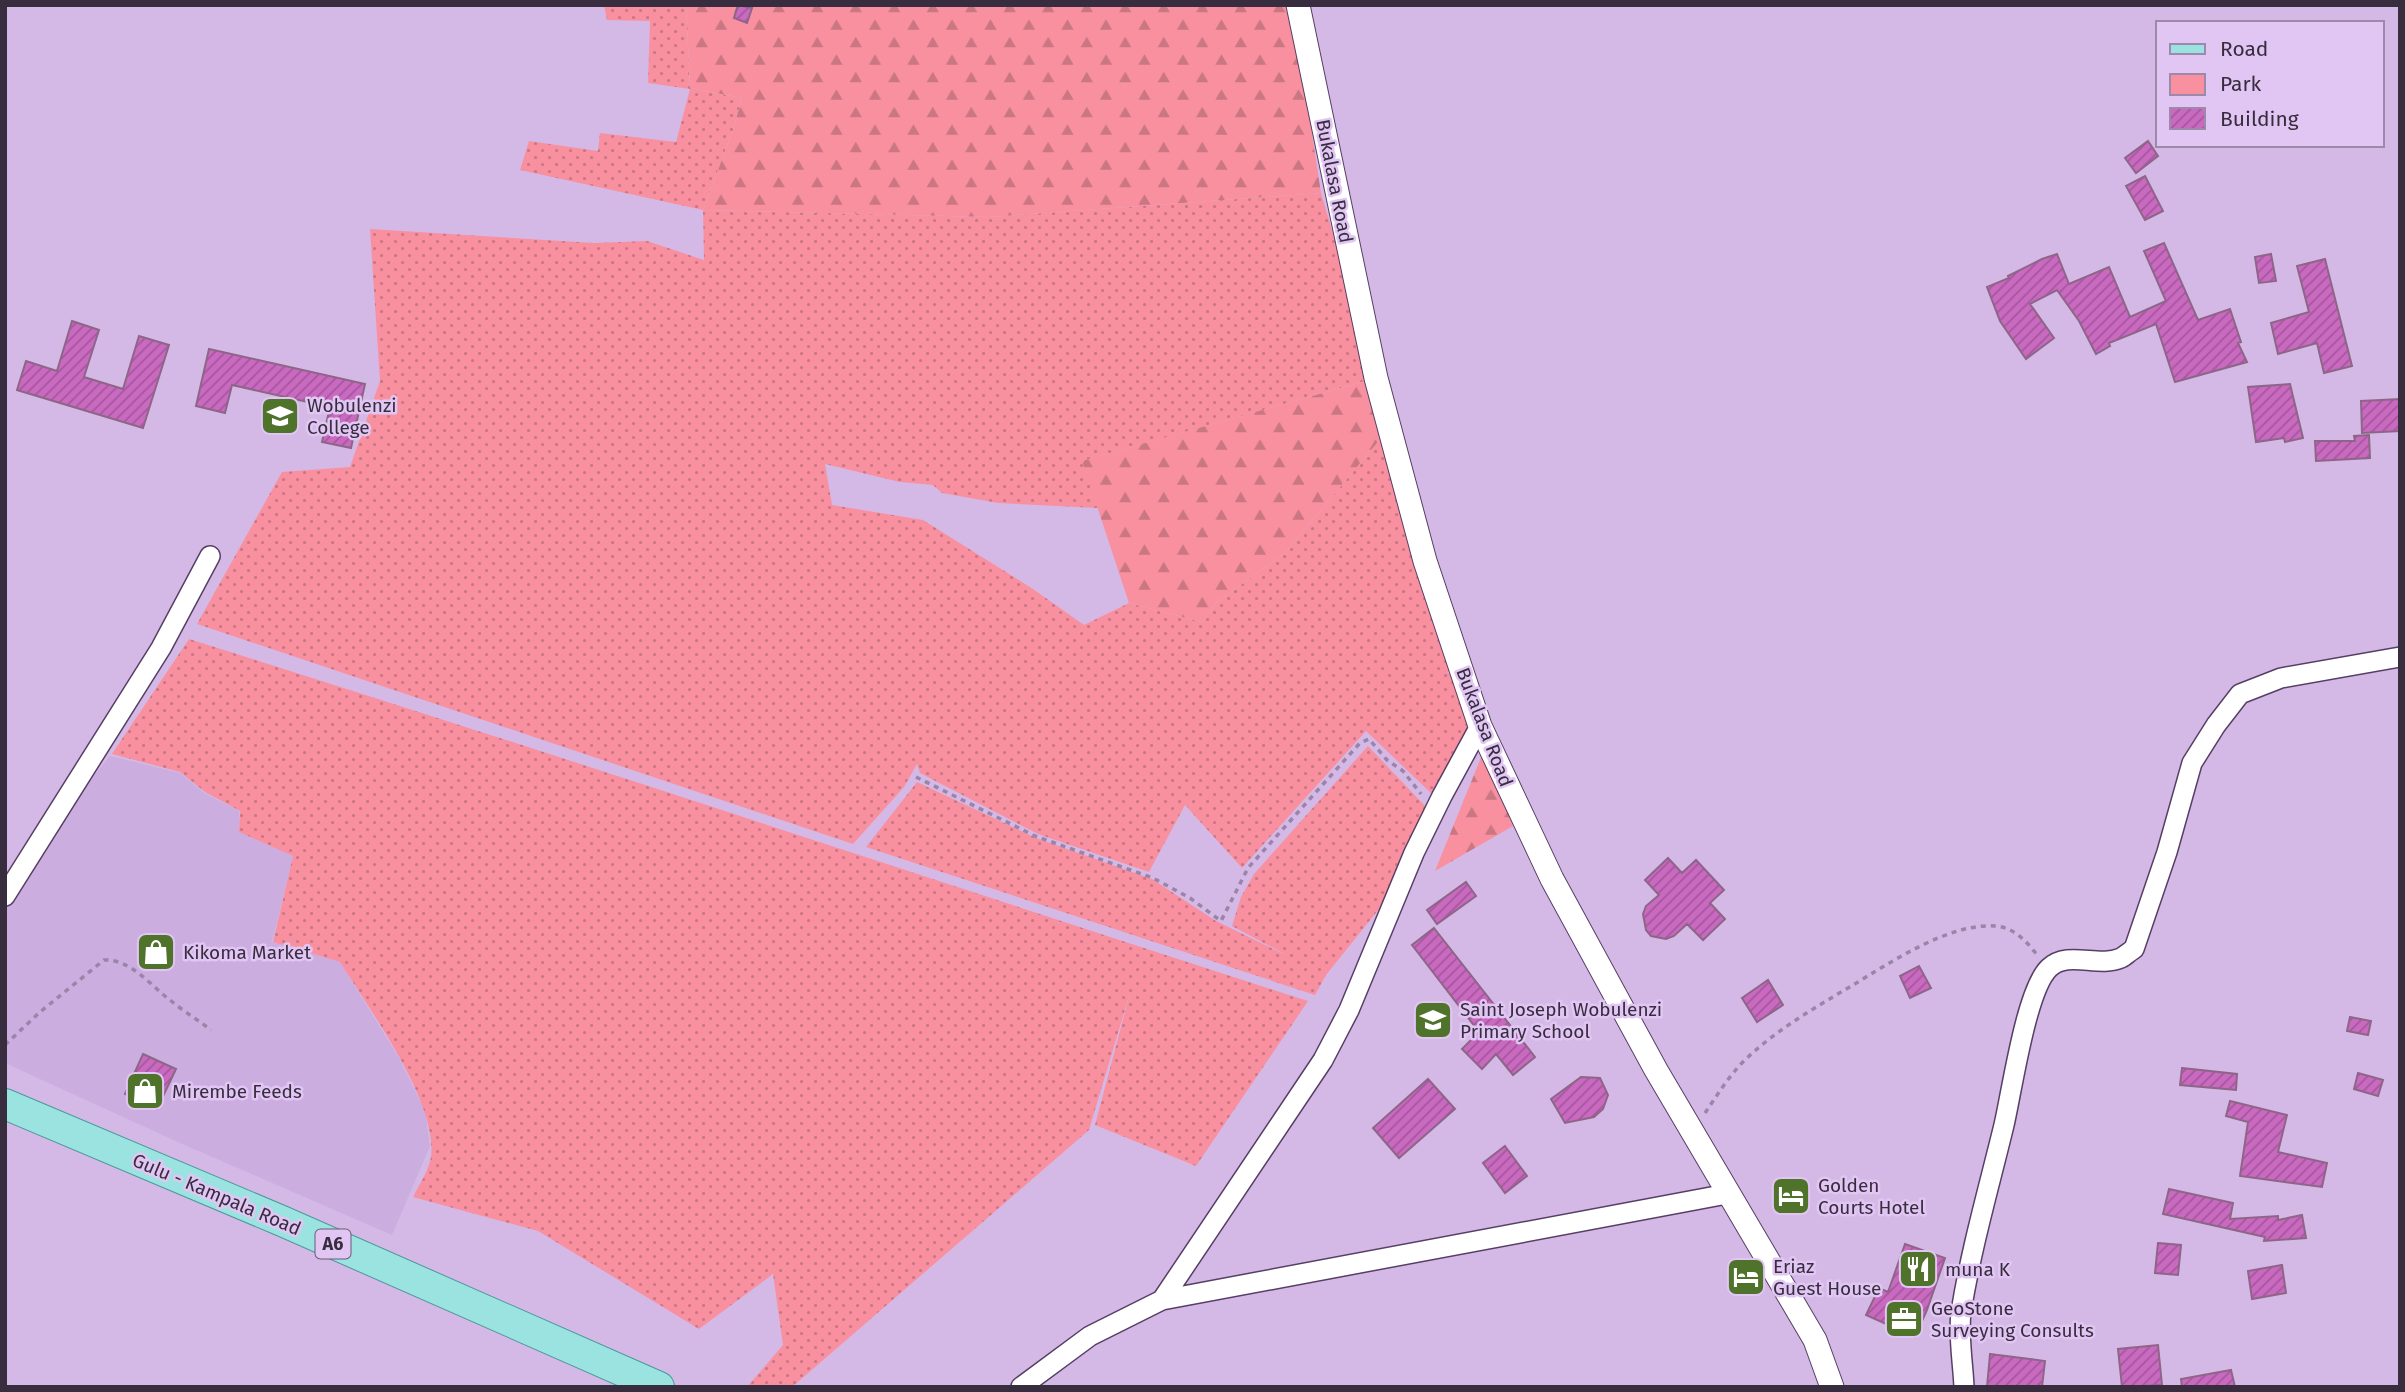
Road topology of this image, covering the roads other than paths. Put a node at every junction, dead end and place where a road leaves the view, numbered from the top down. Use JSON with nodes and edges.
{"nodes":[{"id":1,"x":1298,"y":5,"type":"edge"},
{"id":2,"x":210,"y":556,"type":"dead end"},
{"id":3,"x":2400,"y":657,"type":"edge"},
{"id":4,"x":1480,"y":726,"type":"junction"},
{"id":5,"x":5,"y":896,"type":"edge"},
{"id":6,"x":5,"y":1104,"type":"edge"},
{"id":7,"x":1727,"y":1194,"type":"junction"},
{"id":8,"x":1162,"y":1300,"type":"junction"},
{"id":9,"x":659,"y":1387,"type":"edge"},
{"id":10,"x":1021,"y":1387,"type":"edge"},
{"id":11,"x":1832,"y":1387,"type":"edge"},
{"id":12,"x":1964,"y":1387,"type":"edge"}],
"edges":[{"from":1,"to":4,"type":"street","name":"Bukalasa Road"},
{"from":2,"to":5,"type":"street"},
{"from":3,"to":12,"type":"street"},
{"from":4,"to":7,"type":"street","name":"Bukalasa Road"},
{"from":4,"to":8,"type":"street"},
{"from":6,"to":9,"type":"main road","name":"Gulu - Kampala Road","number":"A6"},
{"from":7,"to":8,"type":"street"},
{"from":7,"to":11,"type":"street","name":"Bukalasa Road"},
{"from":8,"to":10,"type":"street"}]}
